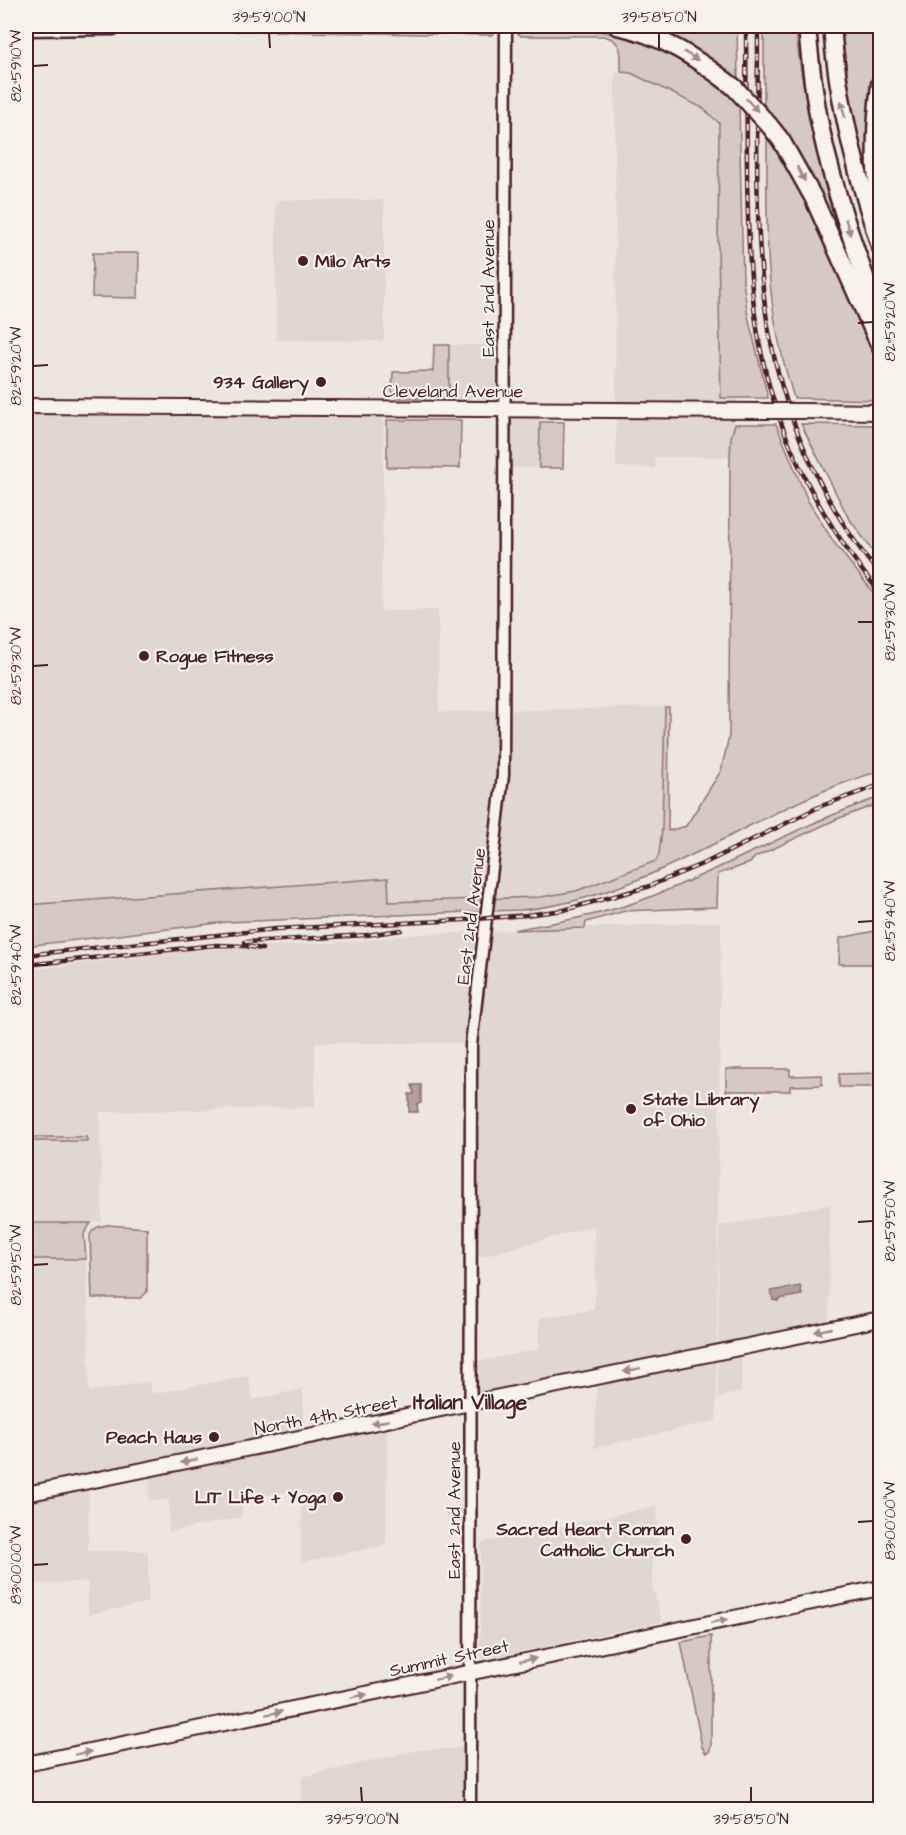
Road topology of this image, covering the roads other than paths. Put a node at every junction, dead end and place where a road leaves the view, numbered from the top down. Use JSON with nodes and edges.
{"nodes":[{"id":1,"x":113,"y":26,"type":"edge"},
{"id":2,"x":506,"y":26,"type":"edge"},
{"id":3,"x":618,"y":26,"type":"edge"},
{"id":4,"x":807,"y":26,"type":"edge"},
{"id":5,"x":832,"y":26,"type":"edge"},
{"id":6,"x":26,"y":27,"type":"edge"},
{"id":7,"x":880,"y":84,"type":"edge"},
{"id":8,"x":880,"y":207,"type":"edge"},
{"id":9,"x":880,"y":246,"type":"edge"},
{"id":10,"x":880,"y":319,"type":"edge"},
{"id":11,"x":880,"y":346,"type":"edge"},
{"id":12,"x":26,"y":406,"type":"edge"},
{"id":13,"x":505,"y":409,"type":"junction"},
{"id":14,"x":880,"y":412,"type":"edge"},
{"id":15,"x":880,"y":1319,"type":"edge"},
{"id":16,"x":471,"y":1403,"type":"junction"},
{"id":17,"x":26,"y":1494,"type":"edge"},
{"id":18,"x":880,"y":1588,"type":"edge"},
{"id":19,"x":470,"y":1672,"type":"junction"},
{"id":20,"x":26,"y":1764,"type":"edge"},
{"id":21,"x":470,"y":1809,"type":"edge"}],
"edges":[{"from":1,"to":6,"type":"highway"},
{"from":2,"to":13,"type":"street","name":"East 2nd Avenue"},
{"from":3,"to":11,"type":"highway","one_way":true,"bridge":true},
{"from":4,"to":10,"type":"highway","one_way":true},
{"from":9,"to":5,"type":"highway","one_way":true},
{"from":7,"to":8,"type":"highway"},
{"from":12,"to":13,"type":"main road","name":"Cleveland Avenue"},
{"from":13,"to":14,"type":"main road","name":"Cleveland Avenue","bridge":true},
{"from":13,"to":16,"type":"street","name":"East 2nd Avenue"},
{"from":15,"to":16,"type":"main road","name":"North 4th Street","one_way":true},
{"from":16,"to":17,"type":"main road","name":"North 4th Street","one_way":true},
{"from":16,"to":19,"type":"street","name":"East 2nd Avenue"},
{"from":19,"to":18,"type":"main road","name":"Summit Street","one_way":true},
{"from":20,"to":19,"type":"main road","name":"Summit Street","one_way":true},
{"from":19,"to":21,"type":"street","name":"East 2nd Avenue"}]}
